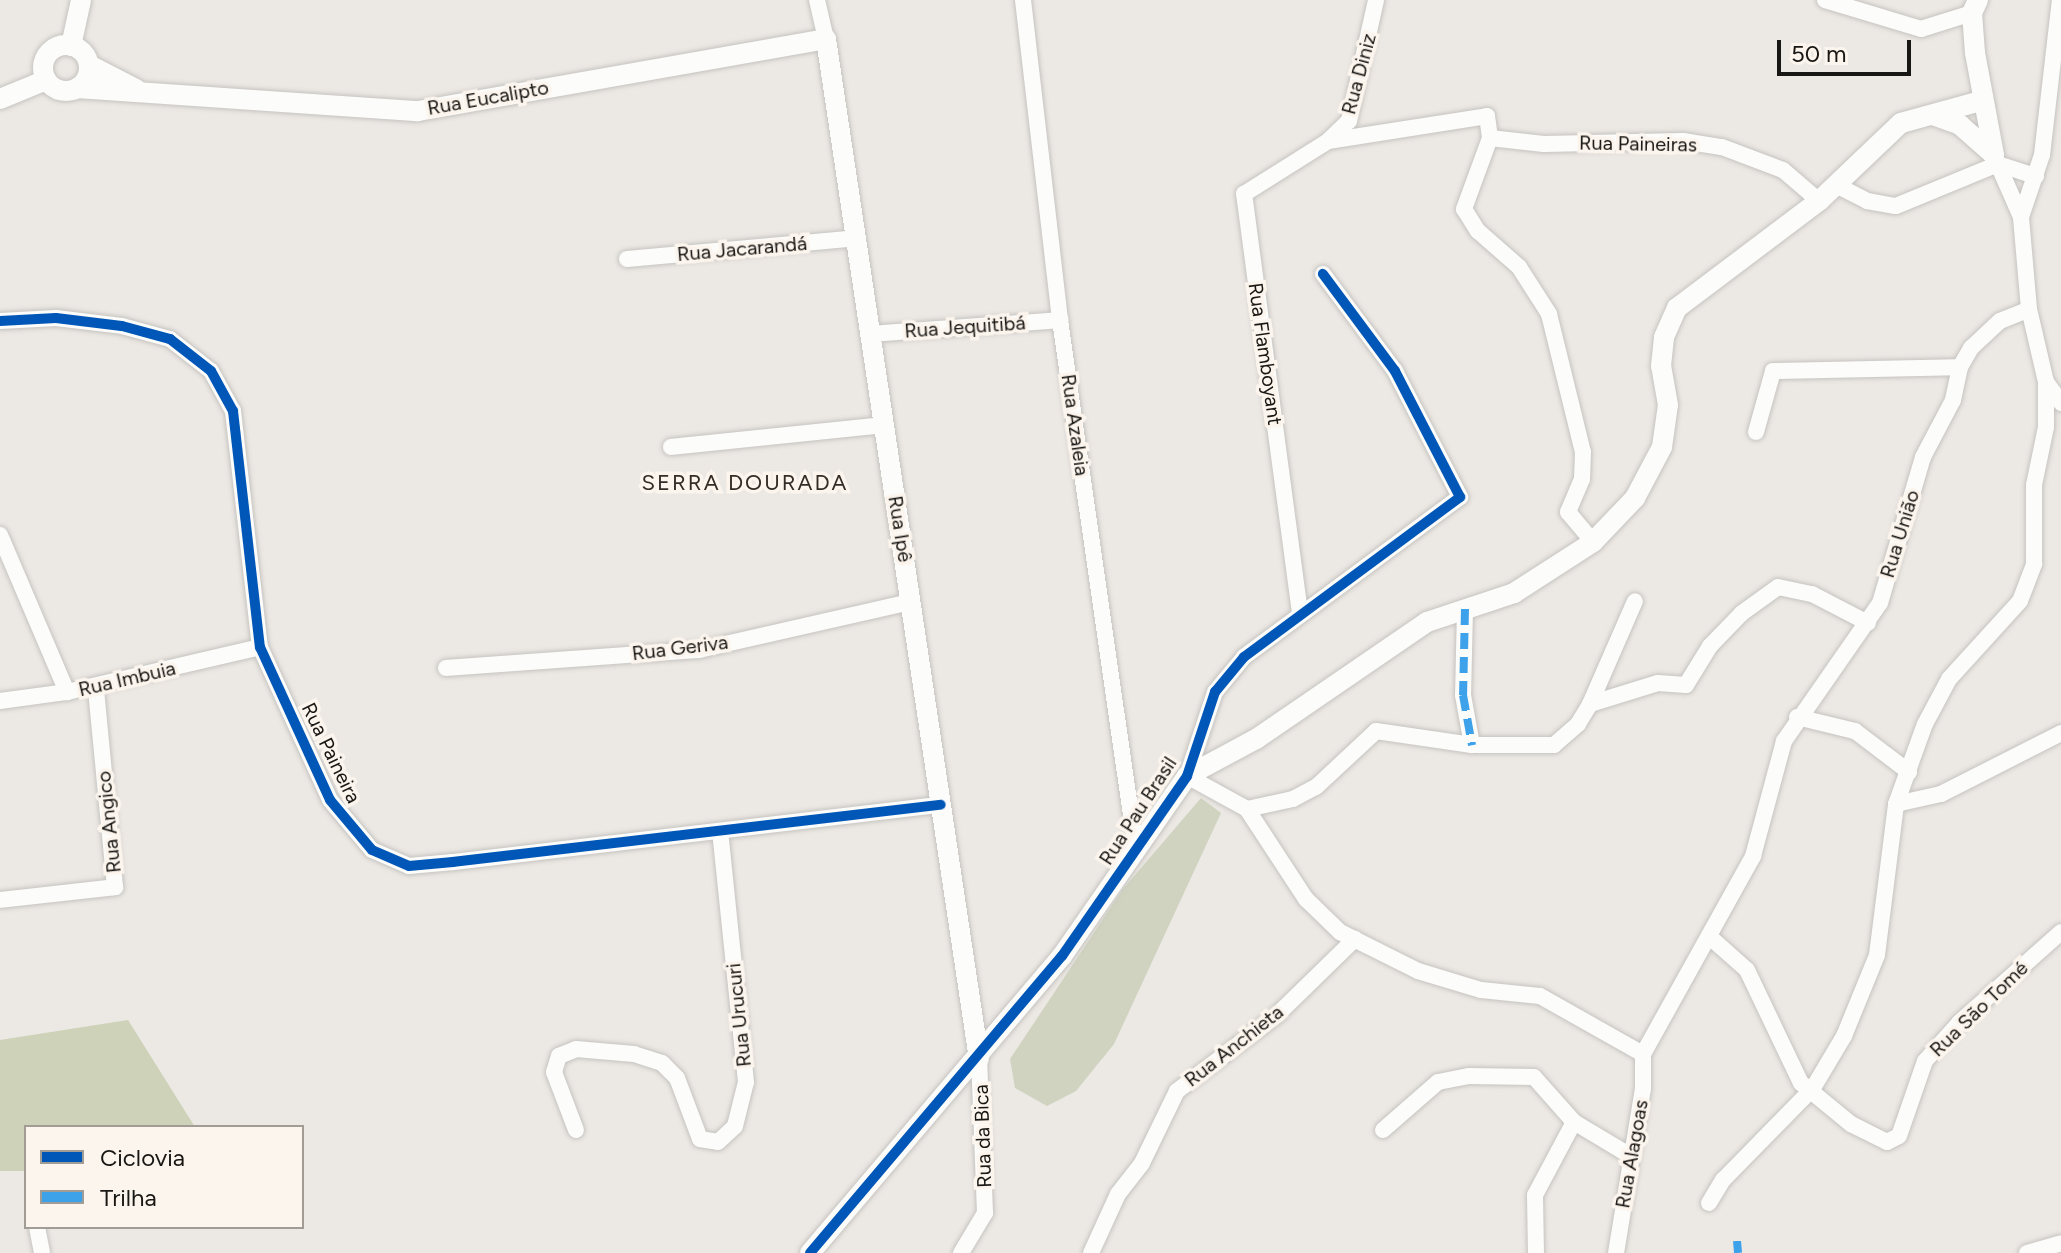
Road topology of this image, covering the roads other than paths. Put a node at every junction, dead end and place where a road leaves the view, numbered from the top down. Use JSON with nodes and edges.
{"nodes":[{"id":1,"x":81,"y":0,"type":"edge"},
{"id":2,"x":817,"y":0,"type":"edge"},
{"id":3,"x":1023,"y":0,"type":"edge"},
{"id":4,"x":1376,"y":0,"type":"edge"},
{"id":5,"x":1825,"y":0,"type":"edge"},
{"id":6,"x":2060,"y":0,"type":"edge"},
{"id":7,"x":1975,"y":6,"type":"edge"},
{"id":8,"x":826,"y":39,"type":"junction"},
{"id":9,"x":71,"y":46,"type":"junction"},
{"id":10,"x":89,"y":65,"type":"junction"},
{"id":11,"x":46,"y":80,"type":"junction"},
{"id":12,"x":77,"y":88,"type":"junction"},
{"id":13,"x":147,"y":94,"type":"junction"},
{"id":14,"x":0,"y":99,"type":"edge"},
{"id":15,"x":1981,"y":101,"type":"junction"},
{"id":16,"x":1933,"y":115,"type":"junction"},
{"id":17,"x":1490,"y":138,"type":"junction"},
{"id":18,"x":1328,"y":141,"type":"junction"},
{"id":19,"x":1996,"y":160,"type":"junction"},
{"id":20,"x":2036,"y":176,"type":"junction"},
{"id":21,"x":1836,"y":185,"type":"junction"},
{"id":22,"x":1819,"y":201,"type":"junction"},
{"id":23,"x":2021,"y":217,"type":"junction"},
{"id":24,"x":856,"y":238,"type":"junction"},
{"id":25,"x":627,"y":259,"type":"dead end"},
{"id":26,"x":1323,"y":274,"type":"dead end"},
{"id":27,"x":2029,"y":309,"type":"junction"},
{"id":28,"x":1060,"y":320,"type":"junction"},
{"id":29,"x":0,"y":321,"type":"edge"},
{"id":30,"x":871,"y":334,"type":"junction"},
{"id":31,"x":1960,"y":367,"type":"junction"},
{"id":32,"x":2046,"y":382,"type":"junction"},
{"id":33,"x":2061,"y":403,"type":"edge"},
{"id":34,"x":884,"y":425,"type":"junction"},
{"id":35,"x":1756,"y":432,"type":"dead end"},
{"id":36,"x":671,"y":447,"type":"dead end"},
{"id":37,"x":0,"y":535,"type":"edge"},
{"id":38,"x":1593,"y":542,"type":"junction"},
{"id":39,"x":1635,"y":601,"type":"dead end"},
{"id":40,"x":911,"y":602,"type":"junction"},
{"id":41,"x":1465,"y":609,"type":"junction"},
{"id":42,"x":1300,"y":613,"type":"junction"},
{"id":43,"x":1868,"y":623,"type":"junction"},
{"id":44,"x":260,"y":647,"type":"junction"},
{"id":45,"x":446,"y":668,"type":"dead end"},
{"id":46,"x":96,"y":689,"type":"junction"},
{"id":47,"x":67,"y":692,"type":"junction"},
{"id":48,"x":0,"y":701,"type":"edge"},
{"id":49,"x":1590,"y":704,"type":"junction"},
{"id":50,"x":1797,"y":717,"type":"junction"},
{"id":51,"x":2061,"y":733,"type":"edge"},
{"id":52,"x":1480,"y":745,"type":"junction"},
{"id":53,"x":1909,"y":772,"type":"junction"},
{"id":54,"x":1187,"y":776,"type":"junction"},
{"id":55,"x":1896,"y":804,"type":"junction"},
{"id":56,"x":941,"y":805,"type":"junction"},
{"id":57,"x":1247,"y":809,"type":"junction"},
{"id":58,"x":720,"y":831,"type":"junction"},
{"id":59,"x":1136,"y":850,"type":"junction"},
{"id":60,"x":0,"y":900,"type":"edge"},
{"id":61,"x":2061,"y":932,"type":"edge"},
{"id":62,"x":1711,"y":938,"type":"junction"},
{"id":63,"x":1355,"y":939,"type":"junction"},
{"id":64,"x":1643,"y":1054,"type":"junction"},
{"id":65,"x":979,"y":1059,"type":"junction"},
{"id":66,"x":1813,"y":1088,"type":"junction"},
{"id":67,"x":1574,"y":1122,"type":"junction"},
{"id":68,"x":576,"y":1130,"type":"dead end"},
{"id":69,"x":1383,"y":1130,"type":"dead end"},
{"id":70,"x":1629,"y":1155,"type":"junction"},
{"id":71,"x":1709,"y":1203,"type":"dead end"},
{"id":72,"x":37,"y":1229,"type":"edge"},
{"id":73,"x":2061,"y":1243,"type":"edge"},
{"id":74,"x":42,"y":1253,"type":"edge"},
{"id":75,"x":810,"y":1253,"type":"edge"},
{"id":76,"x":961,"y":1253,"type":"edge"},
{"id":77,"x":1091,"y":1253,"type":"edge"},
{"id":78,"x":1536,"y":1253,"type":"edge"},
{"id":79,"x":1616,"y":1253,"type":"edge"},
{"id":80,"x":2027,"y":1253,"type":"edge"}],
"edges":[{"from":1,"to":9,"type":"street"},
{"from":2,"to":8,"type":"street","name":"Rua Ipê"},
{"from":3,"to":28,"type":"street","name":"Rua Azaleia"},
{"from":4,"to":18,"type":"street","name":"Rua Diniz"},
{"from":5,"to":7,"type":"street"},
{"from":6,"to":20,"type":"street"},
{"from":7,"to":15,"type":"street"},
{"from":8,"to":13,"type":"street","name":"Rua Eucalipto"},
{"from":8,"to":24,"type":"street","name":"Rua Ipê"},
{"from":9,"to":10,"type":"street"},
{"from":9,"to":11,"type":"street"},
{"from":10,"to":12,"type":"street"},
{"from":10,"to":13,"type":"street","name":"Rua Eucalipto"},
{"from":11,"to":12,"type":"street"},
{"from":11,"to":14,"type":"street"},
{"from":12,"to":13,"type":"street","name":"Rua Eucalipto"},
{"from":15,"to":16,"type":"street"},
{"from":15,"to":19,"type":"street"},
{"from":16,"to":19,"type":"street"},
{"from":16,"to":21,"type":"street"},
{"from":17,"to":18,"type":"street"},
{"from":17,"to":22,"type":"street","name":"Rua Paineiras"},
{"from":17,"to":38,"type":"street"},
{"from":18,"to":42,"type":"street","name":"Rua Flamboyant"},
{"from":19,"to":20,"type":"street"},
{"from":19,"to":21,"type":"street"},
{"from":19,"to":23,"type":"street"},
{"from":20,"to":23,"type":"street"},
{"from":21,"to":22,"type":"street"},
{"from":22,"to":38,"type":"street"},
{"from":23,"to":27,"type":"street"},
{"from":24,"to":25,"type":"street","name":"Rua Jacarandá"},
{"from":24,"to":30,"type":"street","name":"Rua Ipê"},
{"from":26,"to":42,"type":"street","name":"Rua Pau Brasil"},
{"from":27,"to":31,"type":"street","name":"Rua União"},
{"from":27,"to":32,"type":"street"},
{"from":28,"to":30,"type":"street","name":"Rua Jequitibá"},
{"from":28,"to":59,"type":"street","name":"Rua Azaleia"},
{"from":29,"to":44,"type":"street","name":"Rua Paineira"},
{"from":30,"to":34,"type":"street","name":"Rua Ipê"},
{"from":31,"to":35,"type":"street"},
{"from":31,"to":43,"type":"street","name":"Rua União"},
{"from":32,"to":33,"type":"street"},
{"from":32,"to":53,"type":"street"},
{"from":34,"to":36,"type":"street"},
{"from":34,"to":40,"type":"street","name":"Rua Ipê"},
{"from":37,"to":47,"type":"street","name":"Rua Imbuia"},
{"from":38,"to":41,"type":"street"},
{"from":39,"to":49,"type":"street"},
{"from":40,"to":45,"type":"street","name":"Rua Geriva"},
{"from":40,"to":56,"type":"street","name":"Rua Ipê"},
{"from":41,"to":52,"type":"street"},
{"from":41,"to":54,"type":"street"},
{"from":42,"to":54,"type":"street","name":"Rua Pau Brasil"},
{"from":43,"to":49,"type":"street"},
{"from":43,"to":50,"type":"street","name":"Rua União"},
{"from":44,"to":46,"type":"street","name":"Rua Imbuia"},
{"from":44,"to":58,"type":"street","name":"Rua Paineira"},
{"from":46,"to":47,"type":"street","name":"Rua Imbuia"},
{"from":46,"to":60,"type":"street","name":"Rua Angico"},
{"from":47,"to":48,"type":"street"},
{"from":49,"to":52,"type":"street"},
{"from":50,"to":53,"type":"street"},
{"from":50,"to":62,"type":"street","name":"Rua União"},
{"from":51,"to":55,"type":"street"},
{"from":52,"to":57,"type":"street"},
{"from":53,"to":55,"type":"street"},
{"from":54,"to":57,"type":"street"},
{"from":54,"to":59,"type":"street","name":"Rua Pau Brasil"},
{"from":55,"to":66,"type":"street"},
{"from":56,"to":58,"type":"street","name":"Rua Paineira"},
{"from":56,"to":65,"type":"street","name":"Rua Ipê"},
{"from":57,"to":63,"type":"street"},
{"from":58,"to":68,"type":"street","name":"Rua Urucuri"},
{"from":59,"to":65,"type":"street","name":"Rua Pau Brasil"},
{"from":61,"to":66,"type":"street","name":"Rua São Tomé"},
{"from":62,"to":64,"type":"street","name":"Rua União"},
{"from":62,"to":66,"type":"street","name":"Rua São Tomé"},
{"from":63,"to":64,"type":"street"},
{"from":63,"to":77,"type":"street","name":"Rua Anchieta"},
{"from":64,"to":70,"type":"street","name":"Rua Alagoas"},
{"from":65,"to":75,"type":"street","name":"Rua Pau Brasil"},
{"from":65,"to":76,"type":"street","name":"Rua da Bica"},
{"from":66,"to":71,"type":"street"},
{"from":67,"to":69,"type":"street"},
{"from":67,"to":70,"type":"street"},
{"from":67,"to":78,"type":"street"},
{"from":70,"to":79,"type":"street","name":"Rua Alagoas"},
{"from":72,"to":74,"type":"street"},
{"from":73,"to":80,"type":"street"}]}
